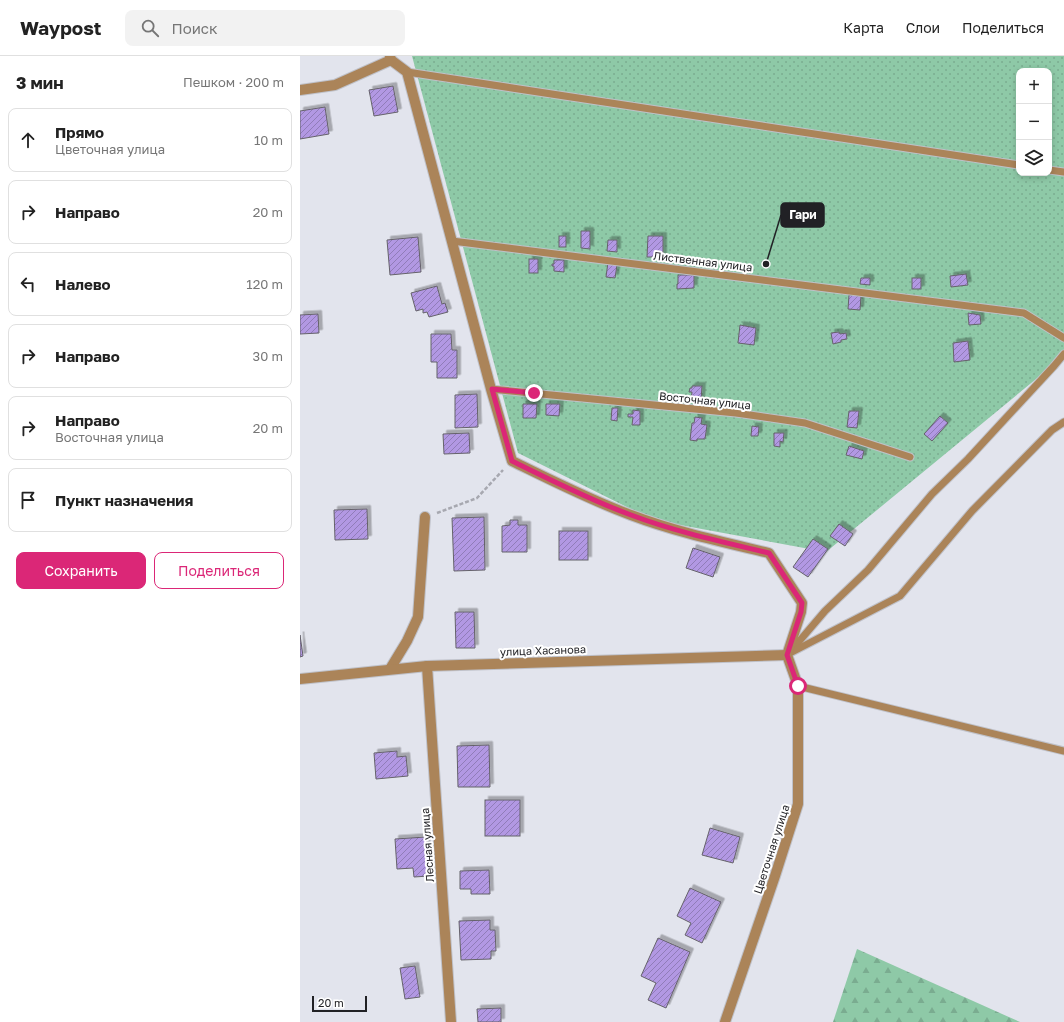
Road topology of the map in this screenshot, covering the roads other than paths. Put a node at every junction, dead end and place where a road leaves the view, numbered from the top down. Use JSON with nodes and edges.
{"nodes":[{"id":1,"x":391,"y":58,"type":"edge"},
{"id":2,"x":407,"y":72,"type":"junction"},
{"id":3,"x":300,"y":90,"type":"edge"},
{"id":4,"x":1016,"y":165,"type":"edge"},
{"id":5,"x":1052,"y":170,"type":"edge"},
{"id":6,"x":1064,"y":172,"type":"edge"},
{"id":7,"x":452,"y":241,"type":"junction"},
{"id":8,"x":1064,"y":338,"type":"edge"},
{"id":9,"x":1064,"y":354,"type":"edge"},
{"id":10,"x":492,"y":389,"type":"junction"},
{"id":11,"x":1064,"y":422,"type":"edge"},
{"id":12,"x":910,"y":457,"type":"dead end"},
{"id":13,"x":425,"y":517,"type":"road end"},
{"id":14,"x":787,"y":655,"type":"junction"},
{"id":15,"x":427,"y":666,"type":"junction"},
{"id":16,"x":390,"y":669,"type":"junction"},
{"id":17,"x":300,"y":679,"type":"edge"},
{"id":18,"x":798,"y":686,"type":"junction"},
{"id":19,"x":1064,"y":751,"type":"edge"},
{"id":20,"x":451,"y":1022,"type":"edge"},
{"id":21,"x":725,"y":1022,"type":"edge"}],
"edges":[{"from":1,"to":2,"type":"street"},
{"from":1,"to":3,"type":"street"},
{"from":2,"to":4,"type":"lane"},
{"from":2,"to":7,"type":"street"},
{"from":5,"to":6,"type":"lane"},
{"from":7,"to":8,"type":"lane","name":"Лиственная улица"},
{"from":7,"to":10,"type":"street"},
{"from":9,"to":14,"type":"lane"},
{"from":10,"to":12,"type":"lane","name":"Восточная улица"},
{"from":10,"to":14,"type":"street"},
{"from":11,"to":14,"type":"lane"},
{"from":13,"to":16,"type":"street"},
{"from":14,"to":15,"type":"street","name":"улица Хасанова"},
{"from":14,"to":18,"type":"street","name":"Цветочная улица"},
{"from":15,"to":16,"type":"street","name":"улица Хасанова"},
{"from":15,"to":20,"type":"street","name":"Лесная улица"},
{"from":16,"to":17,"type":"street","name":"улица Хасанова"},
{"from":18,"to":19,"type":"lane"},
{"from":18,"to":21,"type":"street","name":"Цветочная улица"}]}
